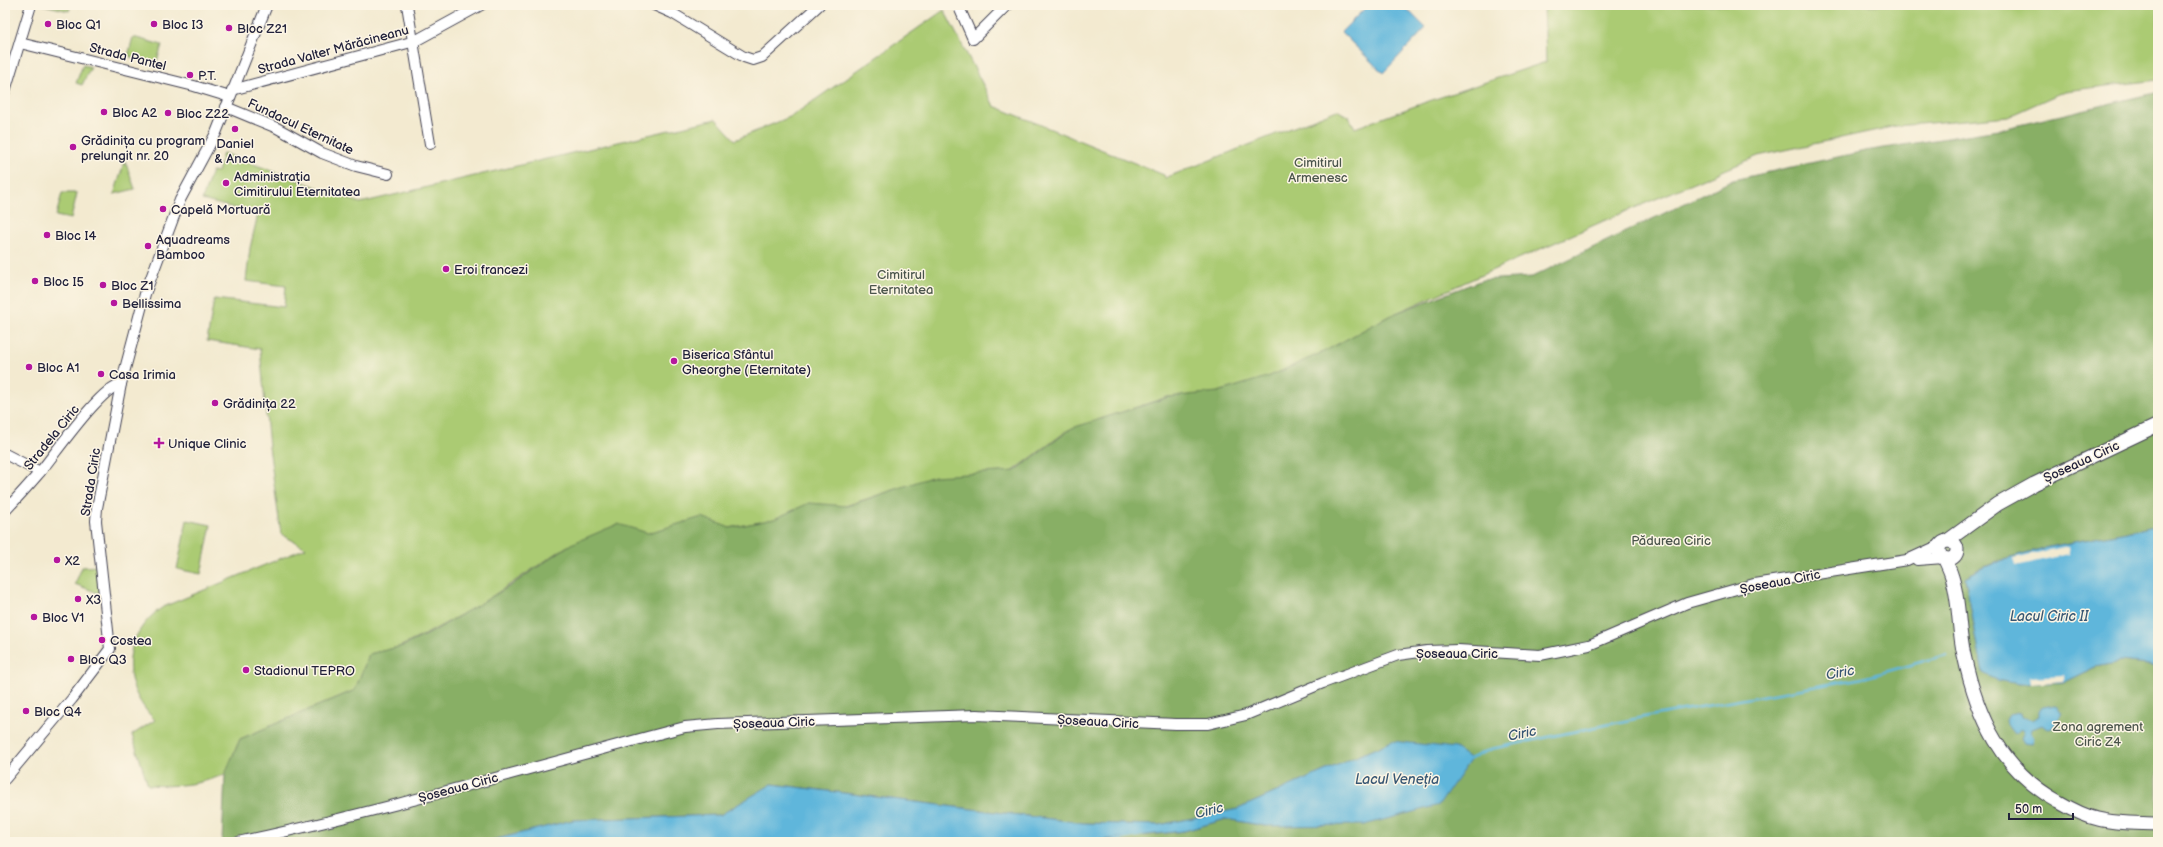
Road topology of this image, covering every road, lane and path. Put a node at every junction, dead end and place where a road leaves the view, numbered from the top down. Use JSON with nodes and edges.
{"nodes":[{"id":1,"x":30,"y":5,"type":"edge"},
{"id":2,"x":267,"y":5,"type":"edge"},
{"id":3,"x":407,"y":5,"type":"edge"},
{"id":4,"x":480,"y":5,"type":"edge"},
{"id":5,"x":654,"y":5,"type":"edge"},
{"id":6,"x":819,"y":5,"type":"edge"},
{"id":7,"x":958,"y":5,"type":"edge"},
{"id":8,"x":1007,"y":5,"type":"edge"},
{"id":9,"x":415,"y":41,"type":"junction"},
{"id":10,"x":20,"y":43,"type":"junction"},
{"id":11,"x":5,"y":91,"type":"edge"},
{"id":12,"x":231,"y":94,"type":"junction"},
{"id":13,"x":226,"y":107,"type":"junction"},
{"id":14,"x":430,"y":144,"type":"dead end"},
{"id":15,"x":388,"y":174,"type":"dead end"},
{"id":16,"x":121,"y":384,"type":"junction"},
{"id":17,"x":2158,"y":424,"type":"edge"},
{"id":18,"x":5,"y":454,"type":"edge"},
{"id":19,"x":40,"y":472,"type":"junction"},
{"id":20,"x":5,"y":511,"type":"edge"},
{"id":21,"x":1968,"y":528,"type":"junction"},
{"id":22,"x":1944,"y":543,"type":"junction"},
{"id":23,"x":1957,"y":552,"type":"junction"},
{"id":24,"x":1944,"y":558,"type":"junction"},
{"id":25,"x":1907,"y":560,"type":"junction"},
{"id":26,"x":1952,"y":577,"type":"junction"},
{"id":27,"x":5,"y":779,"type":"edge"},
{"id":28,"x":2158,"y":824,"type":"edge"},
{"id":29,"x":238,"y":842,"type":"edge"}],
"edges":[{"from":1,"to":10,"type":"street"},
{"from":2,"to":12,"type":"street","name":"Strada Ciric"},
{"from":3,"to":9,"type":"street"},
{"from":4,"to":9,"type":"street","name":"Strada Valter Mărăcineanu"},
{"from":5,"to":6,"type":"street"},
{"from":7,"to":8,"type":"street"},
{"from":9,"to":12,"type":"street","name":"Strada Valter Mărăcineanu"},
{"from":9,"to":14,"type":"street"},
{"from":10,"to":11,"type":"street"},
{"from":10,"to":12,"type":"street","name":"Strada Pantel"},
{"from":12,"to":13,"type":"street","name":"Strada Ciric"},
{"from":13,"to":15,"type":"street","name":"Fundacul Eternitate"},
{"from":13,"to":16,"type":"street","name":"Strada Ciric"},
{"from":16,"to":19,"type":"street","name":"Stradela Ciric"},
{"from":16,"to":27,"type":"street","name":"Strada Ciric"},
{"from":17,"to":21,"type":"main road","name":"Șoseaua Ciric"},
{"from":18,"to":19,"type":"street"},
{"from":19,"to":20,"type":"street","name":"Stradela Ciric"},
{"from":21,"to":22,"type":"main road","name":"Șoseaua Ciric"},
{"from":21,"to":23,"type":"main road"},
{"from":22,"to":23,"type":"main road"},
{"from":22,"to":24,"type":"main road"},
{"from":22,"to":25,"type":"street","name":"Șoseaua Ciric"},
{"from":23,"to":24,"type":"main road"},
{"from":23,"to":26,"type":"main road"},
{"from":24,"to":25,"type":"street"},
{"from":24,"to":26,"type":"main road"},
{"from":25,"to":29,"type":"street","name":"Șoseaua Ciric"},
{"from":26,"to":28,"type":"main road"}]}
